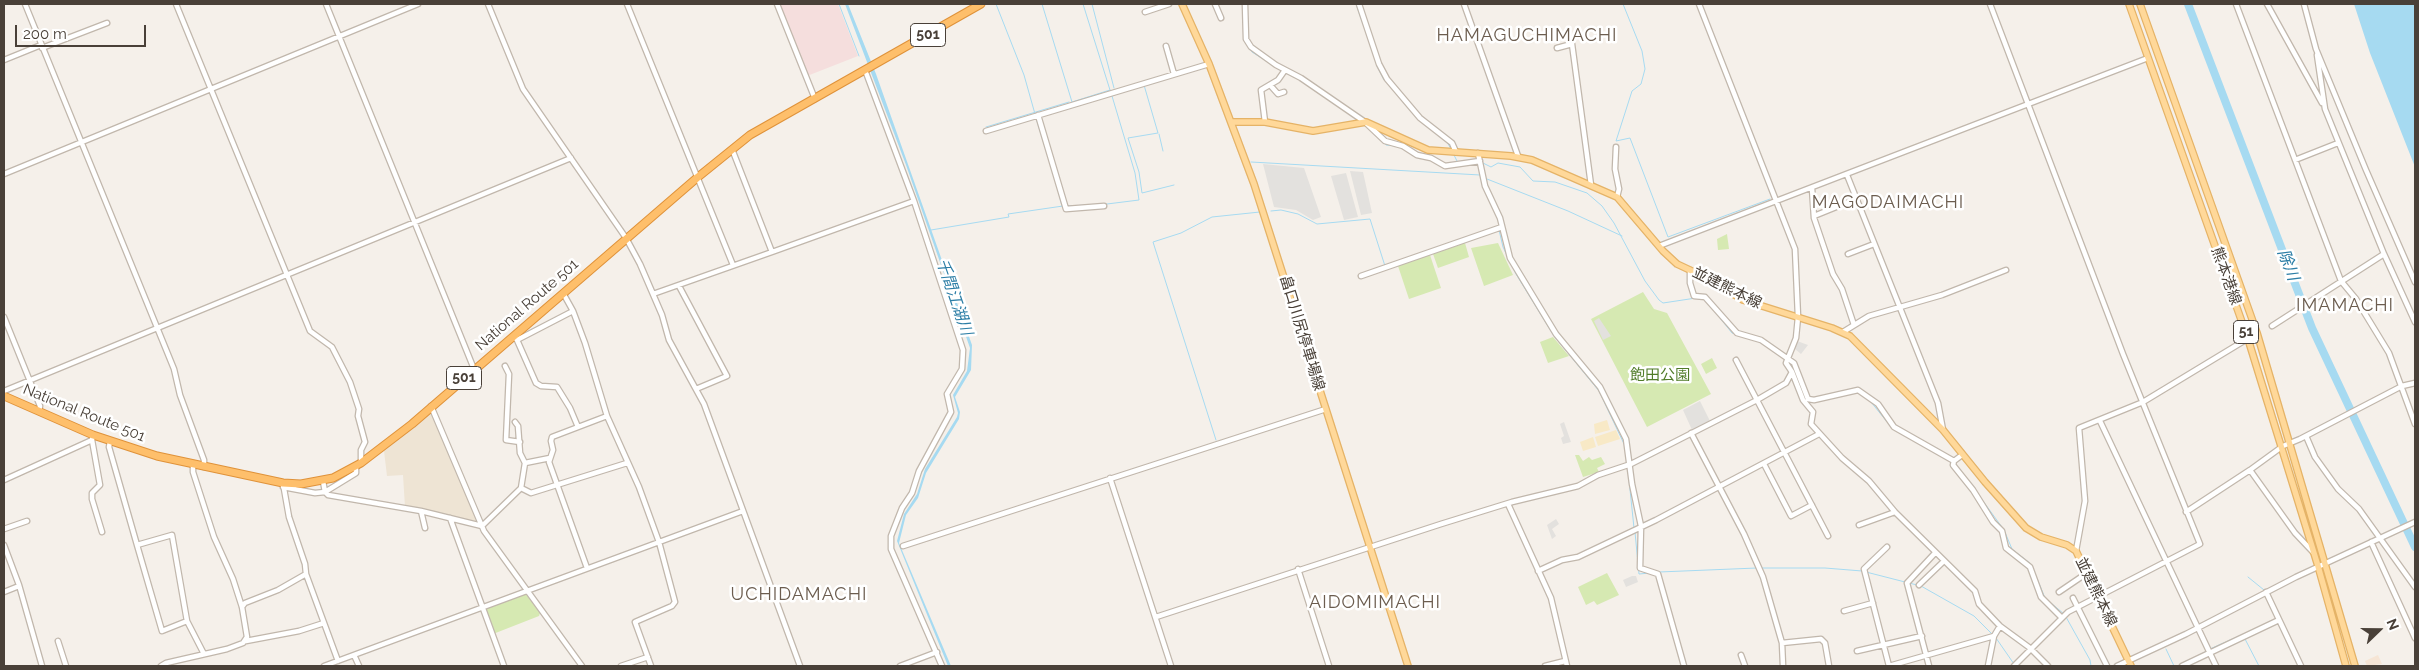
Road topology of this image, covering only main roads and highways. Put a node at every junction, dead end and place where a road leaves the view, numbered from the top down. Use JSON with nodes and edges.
{"nodes":[{"id":1,"x":981,"y":4,"type":"edge"},
{"id":2,"x":1182,"y":4,"type":"edge"},
{"id":3,"x":2129,"y":4,"type":"edge"},
{"id":4,"x":2140,"y":4,"type":"edge"},
{"id":5,"x":2158,"y":55,"type":"junction"},
{"id":6,"x":2148,"y":58,"type":"junction"},
{"id":7,"x":1232,"y":122,"type":"junction"},
{"id":8,"x":2208,"y":192,"type":"junction"},
{"id":9,"x":2198,"y":196,"type":"junction"},
{"id":10,"x":4,"y":396,"type":"edge"},
{"id":11,"x":2130,"y":664,"type":"edge"},
{"id":12,"x":1408,"y":666,"type":"edge"},
{"id":13,"x":2346,"y":666,"type":"edge"},
{"id":14,"x":2355,"y":666,"type":"edge"}],
"edges":[{"from":1,"to":10,"type":"highway","name":"National Route 501","number":"501"},
{"from":2,"to":7,"type":"main road","name":"畠口川尻停車場線"},
{"from":3,"to":6,"type":"main road","name":"熊本港線","number":"51"},
{"from":4,"to":5,"type":"main road","name":"熊本港線","number":"51"},
{"from":5,"to":6,"type":"main road"},
{"from":5,"to":8,"type":"main road","name":"熊本港線","number":"51"},
{"from":6,"to":9,"type":"main road","name":"熊本港線","number":"51"},
{"from":7,"to":11,"type":"main road","name":"並建熊本線"},
{"from":7,"to":12,"type":"main road","name":"畠口川尻停車場線"},
{"from":8,"to":9,"type":"main road"},
{"from":8,"to":14,"type":"main road","name":"熊本港線","number":"51"},
{"from":9,"to":13,"type":"main road","name":"熊本港線","number":"51"}]}
